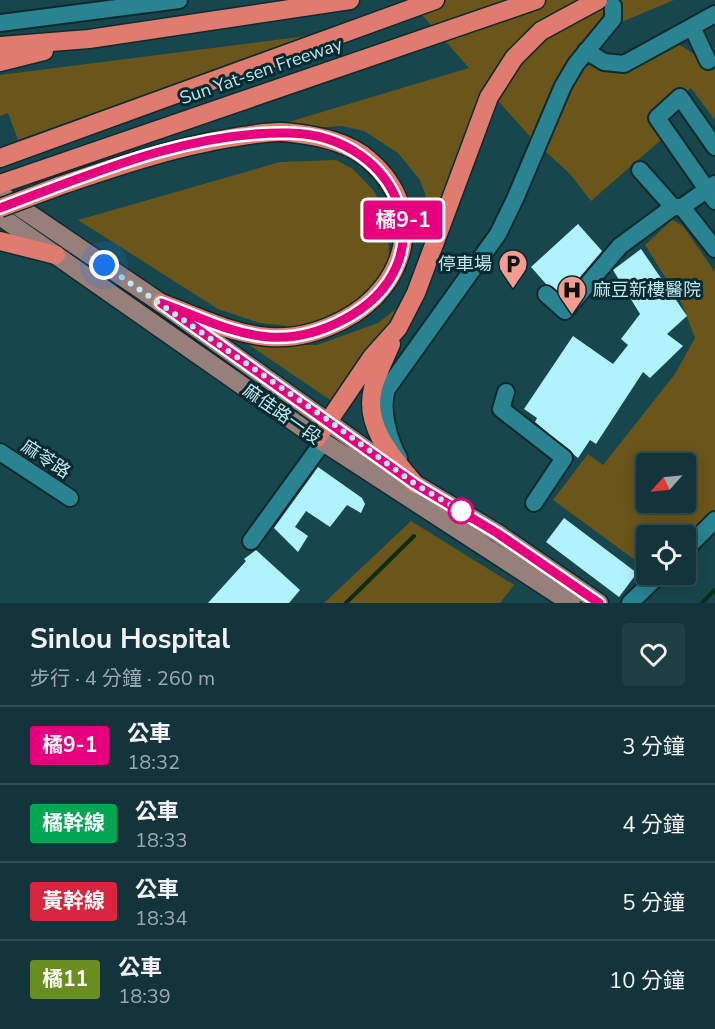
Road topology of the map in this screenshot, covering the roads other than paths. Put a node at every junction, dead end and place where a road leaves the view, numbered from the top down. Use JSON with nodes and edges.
{"nodes":[{"id":1,"x":179,"y":0,"type":"edge"},
{"id":2,"x":350,"y":0,"type":"edge"},
{"id":3,"x":435,"y":0,"type":"edge"},
{"id":4,"x":536,"y":0,"type":"edge"},
{"id":5,"x":606,"y":3,"type":"edge"},
{"id":6,"x":715,"y":14,"type":"edge"},
{"id":7,"x":0,"y":23,"type":"edge"},
{"id":8,"x":692,"y":27,"type":"junction"},
{"id":9,"x":89,"y":39,"type":"junction"},
{"id":10,"x":0,"y":46,"type":"edge"},
{"id":11,"x":586,"y":51,"type":"junction"},
{"id":12,"x":708,"y":61,"type":"dead end"},
{"id":13,"x":0,"y":63,"type":"edge"},
{"id":14,"x":715,"y":147,"type":"edge"},
{"id":15,"x":5,"y":156,"type":"edge"},
{"id":16,"x":640,"y":170,"type":"dead end"},
{"id":17,"x":0,"y":184,"type":"edge"},
{"id":18,"x":712,"y":192,"type":"edge"},
{"id":19,"x":0,"y":194,"type":"edge"},
{"id":20,"x":677,"y":207,"type":"junction"},
{"id":21,"x":0,"y":208,"type":"edge"},
{"id":22,"x":0,"y":216,"type":"edge"},
{"id":23,"x":0,"y":241,"type":"edge"},
{"id":24,"x":715,"y":249,"type":"edge"},
{"id":25,"x":56,"y":255,"type":"junction"},
{"id":26,"x":546,"y":294,"type":"dead end"},
{"id":27,"x":161,"y":303,"type":"junction"},
{"id":28,"x":398,"y":328,"type":"junction"},
{"id":29,"x":506,"y":392,"type":"dead end"},
{"id":30,"x":328,"y":420,"type":"junction"},
{"id":31,"x":320,"y":440,"type":"junction"},
{"id":32,"x":0,"y":452,"type":"edge"},
{"id":33,"x":415,"y":484,"type":"junction"},
{"id":34,"x":70,"y":498,"type":"dead end"},
{"id":35,"x":534,"y":503,"type":"dead end"},
{"id":36,"x":715,"y":520,"type":"edge"},
{"id":37,"x":696,"y":539,"type":"edge"},
{"id":38,"x":251,"y":541,"type":"dead end"},
{"id":39,"x":649,"y":585,"type":"edge"},
{"id":40,"x":571,"y":603,"type":"edge"},
{"id":41,"x":599,"y":603,"type":"edge"},
{"id":42,"x":630,"y":603,"type":"edge"}],
"edges":[{"from":1,"to":7,"type":"street"},
{"from":2,"to":9,"type":"highway"},
{"from":3,"to":15,"type":"highway","name":"Sun Yat-sen Freeway"},
{"from":4,"to":17,"type":"highway","name":"Sun Yat-sen Freeway"},
{"from":5,"to":11,"type":"street"},
{"from":5,"to":28,"type":"highway"},
{"from":6,"to":8,"type":"street"},
{"from":8,"to":11,"type":"street"},
{"from":8,"to":12,"type":"street"},
{"from":9,"to":10,"type":"highway"},
{"from":9,"to":13,"type":"highway"},
{"from":11,"to":33,"type":"street"},
{"from":14,"to":18,"type":"street"},
{"from":16,"to":20,"type":"street"},
{"from":18,"to":20,"type":"street"},
{"from":19,"to":27,"type":"main road","name":"麻佳路一段"},
{"from":20,"to":24,"type":"street"},
{"from":20,"to":26,"type":"street"},
{"from":21,"to":27,"type":"highway","bridge":true},
{"from":22,"to":25,"type":"main road","name":"麻佳路一段"},
{"from":23,"to":25,"type":"highway"},
{"from":25,"to":31,"type":"main road","name":"麻佳路一段"},
{"from":27,"to":30,"type":"main road","name":"麻佳路一段"},
{"from":28,"to":30,"type":"highway"},
{"from":28,"to":33,"type":"highway"},
{"from":29,"to":35,"type":"street"},
{"from":30,"to":31,"type":"highway"},
{"from":30,"to":33,"type":"main road","name":"麻佳路一段"},
{"from":31,"to":38,"type":"street"},
{"from":31,"to":40,"type":"main road","name":"麻佳路一段"},
{"from":32,"to":34,"type":"street","name":"麻苓路"},
{"from":33,"to":41,"type":"main road","name":"麻佳路一段"},
{"from":36,"to":37,"type":"street"},
{"from":39,"to":42,"type":"street"}]}
